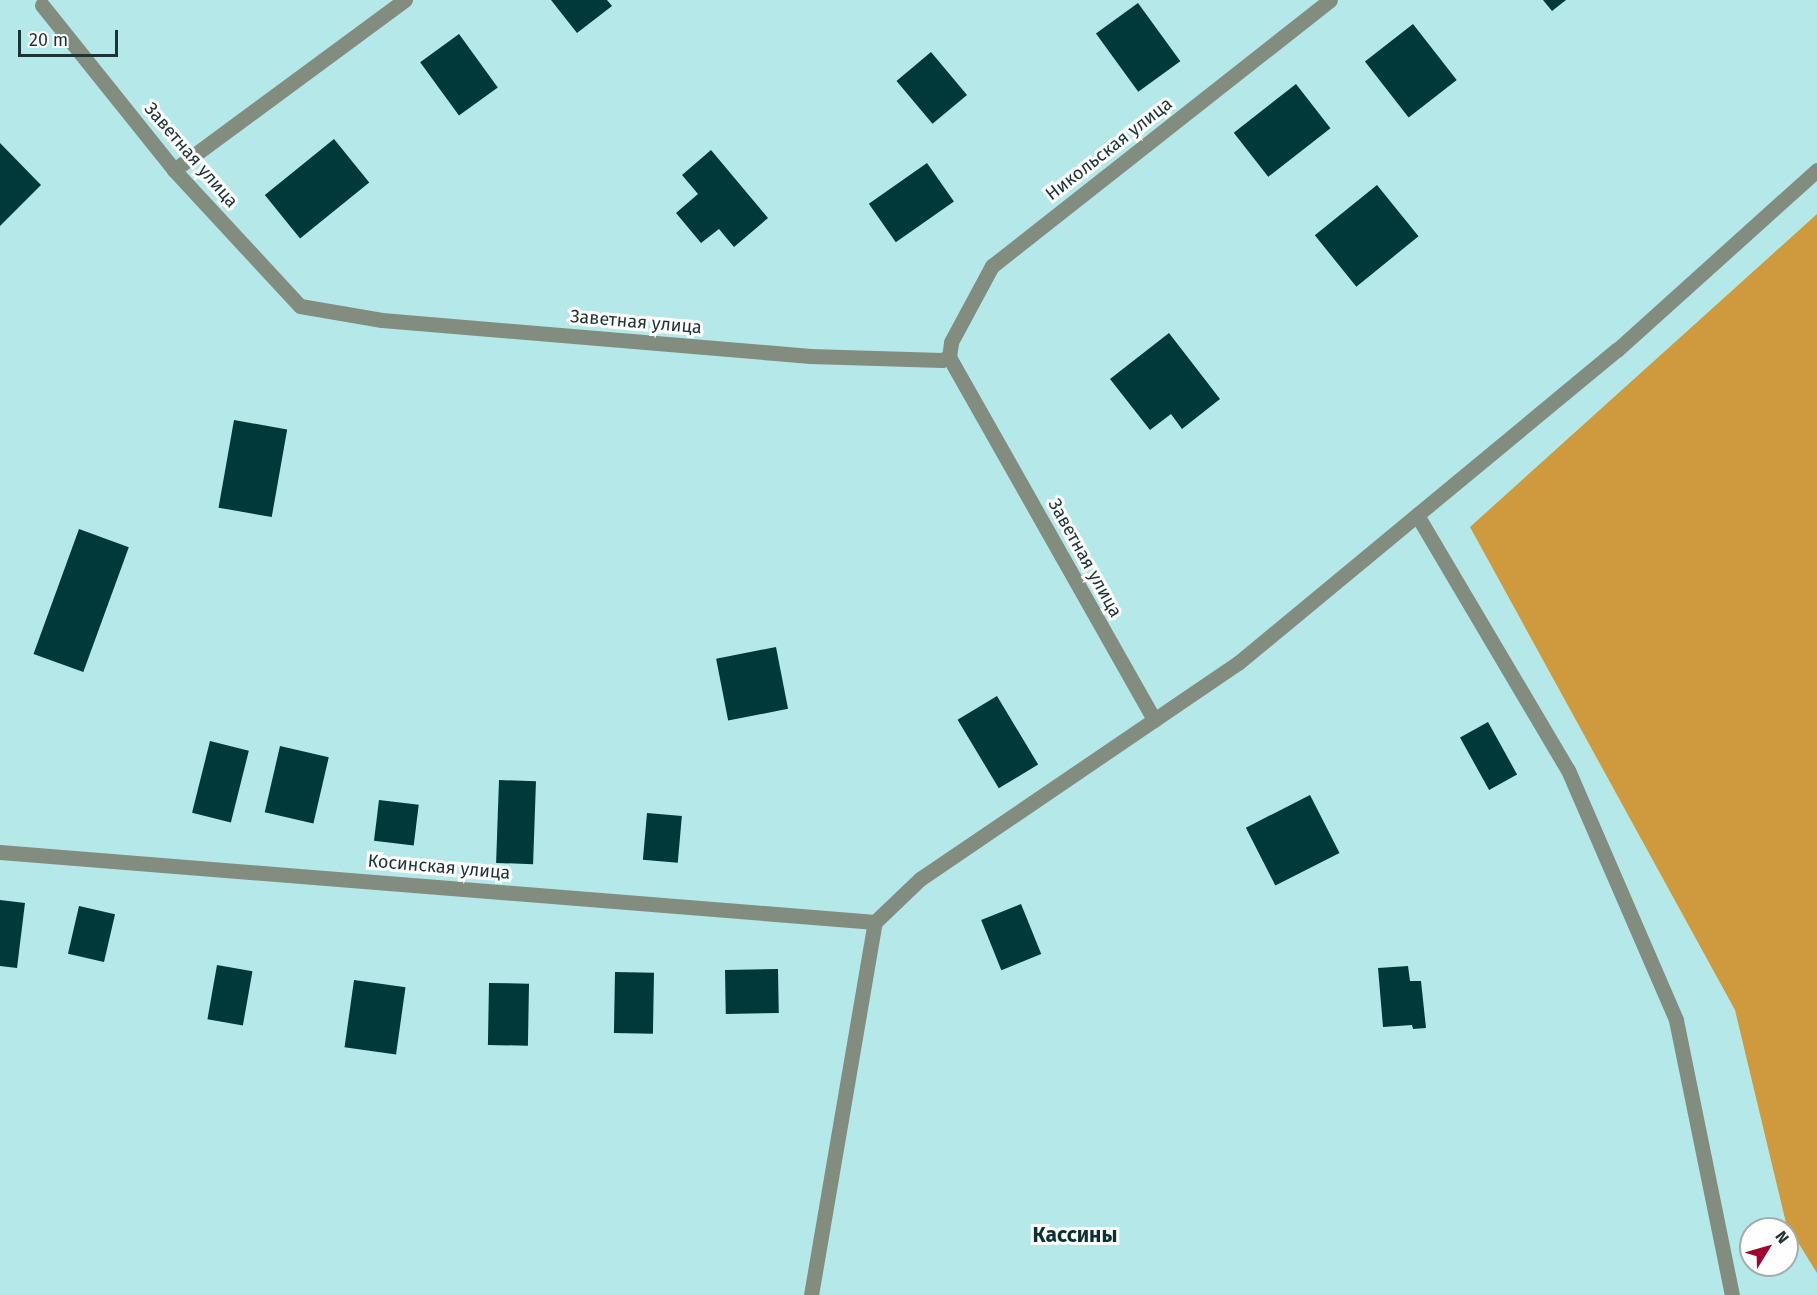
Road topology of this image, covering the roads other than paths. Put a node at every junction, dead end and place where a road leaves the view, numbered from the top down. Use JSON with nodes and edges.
{"nodes":[{"id":1,"x":405,"y":0,"type":"edge"},
{"id":2,"x":1330,"y":0,"type":"edge"},
{"id":3,"x":42,"y":5,"type":"dead end"},
{"id":4,"x":174,"y":170,"type":"junction"},
{"id":5,"x":1817,"y":170,"type":"edge"},
{"id":6,"x":949,"y":357,"type":"junction"},
{"id":7,"x":1417,"y":515,"type":"junction"},
{"id":8,"x":1154,"y":720,"type":"junction"},
{"id":9,"x":0,"y":852,"type":"edge"},
{"id":10,"x":875,"y":922,"type":"junction"},
{"id":11,"x":811,"y":1295,"type":"edge"},
{"id":12,"x":1732,"y":1295,"type":"edge"}],
"edges":[{"from":1,"to":4,"type":"street"},
{"from":2,"to":6,"type":"street","name":"Никольская улица"},
{"from":3,"to":4,"type":"street","name":"Заветная улица"},
{"from":4,"to":6,"type":"street","name":"Заветная улица"},
{"from":5,"to":7,"type":"street"},
{"from":6,"to":8,"type":"street","name":"Заветная улица"},
{"from":7,"to":8,"type":"street"},
{"from":7,"to":12,"type":"street"},
{"from":8,"to":10,"type":"street"},
{"from":9,"to":10,"type":"street","name":"Косинская улица"},
{"from":10,"to":11,"type":"street"}]}
